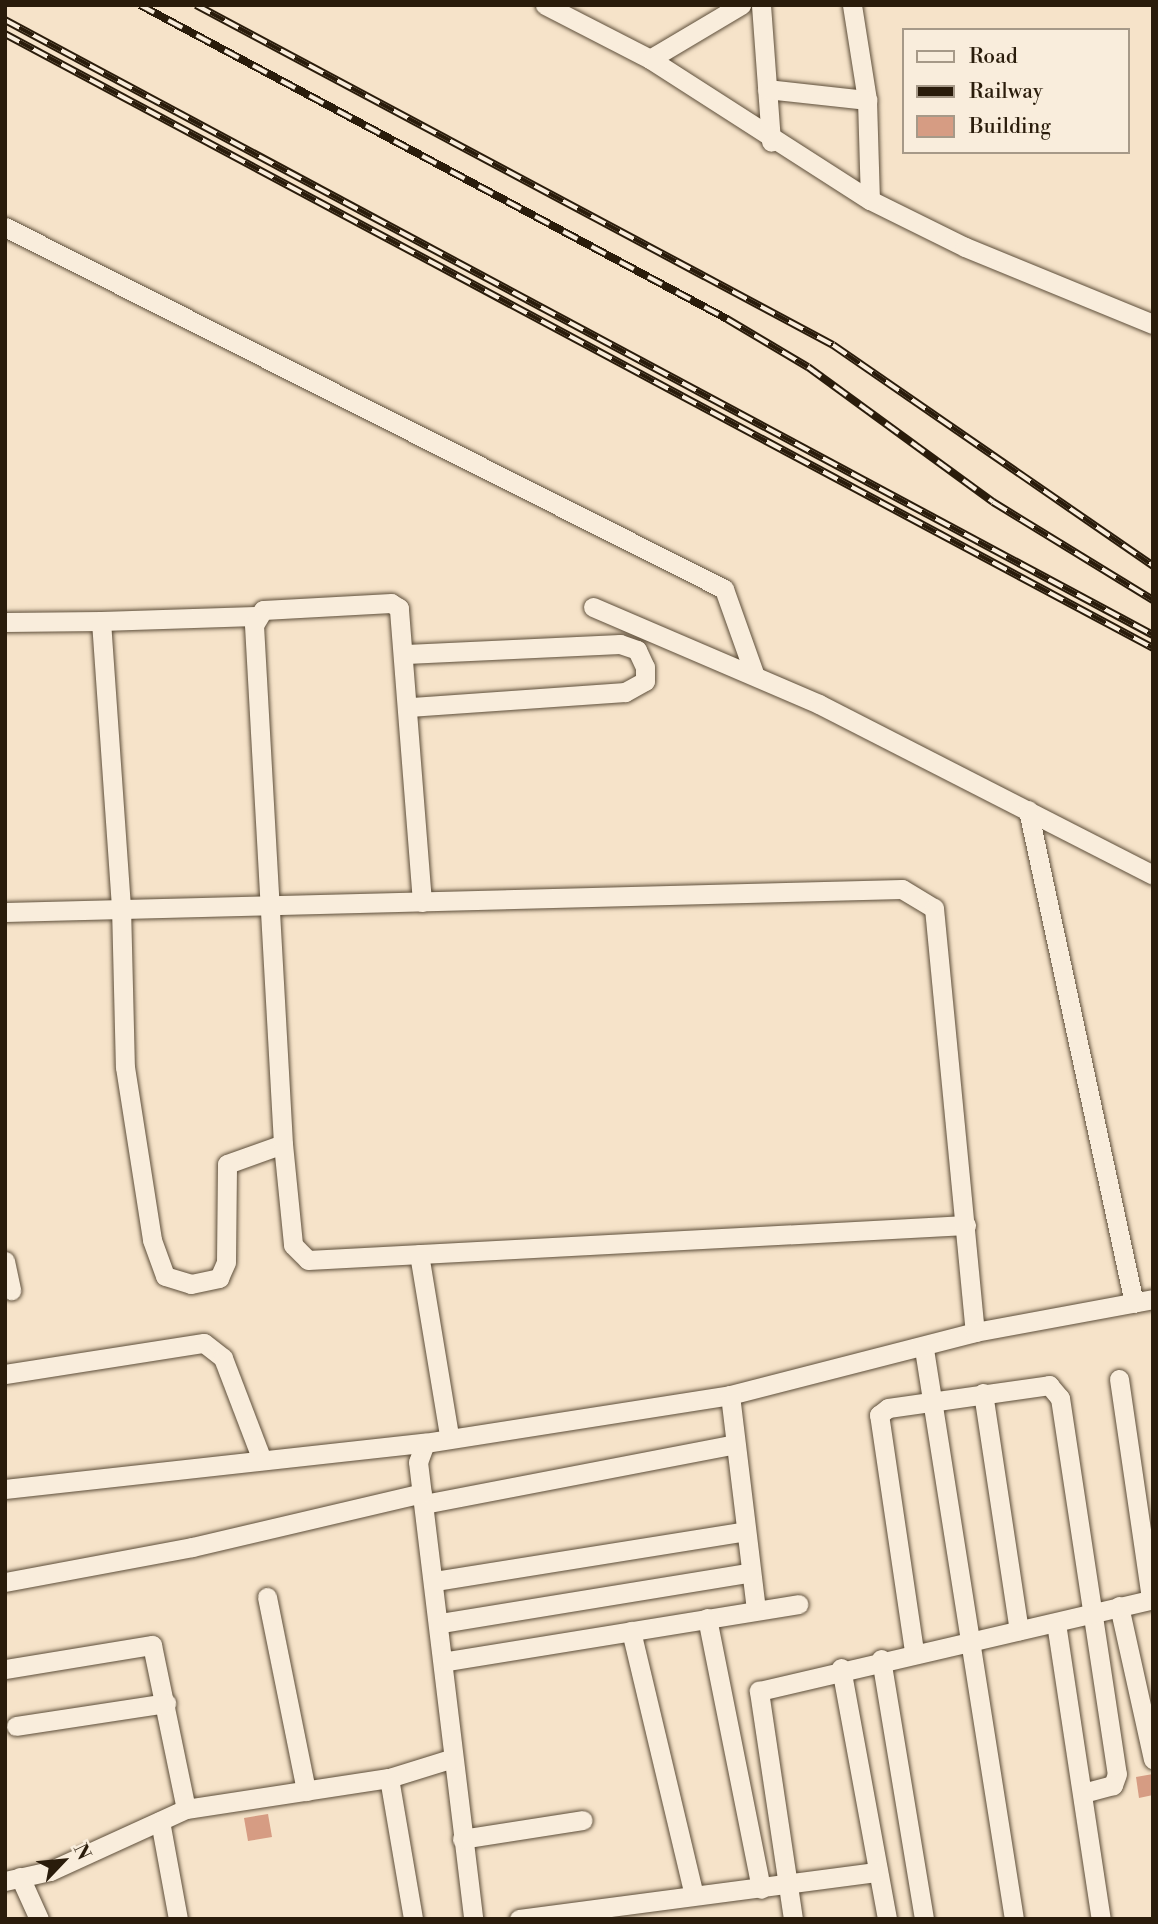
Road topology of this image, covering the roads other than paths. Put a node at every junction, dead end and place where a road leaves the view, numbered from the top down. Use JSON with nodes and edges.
{"nodes":[{"id":1,"x":545,"y":5,"type":"edge"},
{"id":2,"x":741,"y":5,"type":"edge"},
{"id":3,"x":761,"y":5,"type":"edge"},
{"id":4,"x":852,"y":5,"type":"edge"},
{"id":5,"x":650,"y":59,"type":"junction"},
{"id":6,"x":767,"y":89,"type":"junction"},
{"id":7,"x":867,"y":100,"type":"junction"},
{"id":8,"x":771,"y":142,"type":"junction"},
{"id":9,"x":870,"y":200,"type":"junction"},
{"id":10,"x":5,"y":227,"type":"edge"},
{"id":11,"x":1153,"y":324,"type":"edge"},
{"id":12,"x":593,"y":607,"type":"dead end"},
{"id":13,"x":255,"y":616,"type":"junction"},
{"id":14,"x":101,"y":621,"type":"junction"},
{"id":15,"x":5,"y":622,"type":"edge"},
{"id":16,"x":406,"y":654,"type":"junction"},
{"id":17,"x":755,"y":676,"type":"junction"},
{"id":18,"x":409,"y":707,"type":"junction"},
{"id":19,"x":1028,"y":810,"type":"junction"},
{"id":20,"x":1153,"y":875,"type":"edge"},
{"id":21,"x":422,"y":902,"type":"junction"},
{"id":22,"x":269,"y":904,"type":"junction"},
{"id":23,"x":121,"y":905,"type":"junction"},
{"id":24,"x":5,"y":912,"type":"edge"},
{"id":25,"x":283,"y":1144,"type":"junction"},
{"id":26,"x":966,"y":1225,"type":"junction"},
{"id":27,"x":419,"y":1254,"type":"junction"},
{"id":28,"x":5,"y":1261,"type":"edge"},
{"id":29,"x":11,"y":1290,"type":"dead end"},
{"id":30,"x":1143,"y":1301,"type":"edge"},
{"id":31,"x":975,"y":1332,"type":"junction"},
{"id":32,"x":924,"y":1349,"type":"junction"},
{"id":33,"x":5,"y":1374,"type":"edge"},
{"id":34,"x":1119,"y":1379,"type":"dead end"},
{"id":35,"x":983,"y":1393,"type":"junction"},
{"id":36,"x":730,"y":1395,"type":"junction"},
{"id":37,"x":932,"y":1401,"type":"junction"},
{"id":38,"x":449,"y":1435,"type":"junction"},
{"id":39,"x":425,"y":1443,"type":"junction"},
{"id":40,"x":735,"y":1444,"type":"junction"},
{"id":41,"x":262,"y":1460,"type":"junction"},
{"id":42,"x":5,"y":1489,"type":"edge"},
{"id":43,"x":423,"y":1498,"type":"junction"},
{"id":44,"x":746,"y":1531,"type":"junction"},
{"id":45,"x":751,"y":1572,"type":"junction"},
{"id":46,"x":435,"y":1581,"type":"junction"},
{"id":47,"x":5,"y":1582,"type":"edge"},
{"id":48,"x":267,"y":1597,"type":"dead end"},
{"id":49,"x":1152,"y":1599,"type":"edge"},
{"id":50,"x":798,"y":1604,"type":"dead end"},
{"id":51,"x":1119,"y":1606,"type":"junction"},
{"id":52,"x":755,"y":1610,"type":"junction"},
{"id":53,"x":1094,"y":1615,"type":"junction"},
{"id":54,"x":707,"y":1618,"type":"junction"},
{"id":55,"x":441,"y":1623,"type":"junction"},
{"id":56,"x":1055,"y":1623,"type":"junction"},
{"id":57,"x":1019,"y":1630,"type":"junction"},
{"id":58,"x":631,"y":1631,"type":"junction"},
{"id":59,"x":969,"y":1639,"type":"junction"},
{"id":60,"x":914,"y":1651,"type":"junction"},
{"id":61,"x":881,"y":1659,"type":"junction"},
{"id":62,"x":447,"y":1661,"type":"junction"},
{"id":63,"x":841,"y":1668,"type":"junction"},
{"id":64,"x":5,"y":1669,"type":"edge"},
{"id":65,"x":166,"y":1703,"type":"junction"},
{"id":66,"x":16,"y":1726,"type":"dead end"},
{"id":67,"x":450,"y":1759,"type":"junction"},
{"id":68,"x":1153,"y":1759,"type":"edge"},
{"id":69,"x":389,"y":1778,"type":"junction"},
{"id":70,"x":306,"y":1791,"type":"junction"},
{"id":71,"x":1083,"y":1793,"type":"junction"},
{"id":72,"x":186,"y":1809,"type":"junction"},
{"id":73,"x":583,"y":1820,"type":"dead end"},
{"id":74,"x":160,"y":1821,"type":"junction"},
{"id":75,"x":462,"y":1839,"type":"junction"},
{"id":76,"x":878,"y":1872,"type":"junction"},
{"id":77,"x":13,"y":1879,"type":"edge"},
{"id":78,"x":788,"y":1887,"type":"junction"},
{"id":79,"x":761,"y":1889,"type":"junction"},
{"id":80,"x":694,"y":1895,"type":"junction"},
{"id":81,"x":39,"y":1919,"type":"edge"},
{"id":82,"x":178,"y":1919,"type":"edge"},
{"id":83,"x":413,"y":1919,"type":"edge"},
{"id":84,"x":473,"y":1919,"type":"edge"},
{"id":85,"x":519,"y":1919,"type":"edge"},
{"id":86,"x":793,"y":1919,"type":"edge"},
{"id":87,"x":887,"y":1919,"type":"edge"},
{"id":88,"x":924,"y":1919,"type":"edge"},
{"id":89,"x":1014,"y":1919,"type":"edge"},
{"id":90,"x":1101,"y":1919,"type":"edge"}],
"edges":[{"from":1,"to":5,"type":"street"},
{"from":2,"to":5,"type":"street"},
{"from":3,"to":6,"type":"street"},
{"from":4,"to":7,"type":"street"},
{"from":5,"to":8,"type":"street"},
{"from":6,"to":7,"type":"street"},
{"from":6,"to":8,"type":"street"},
{"from":7,"to":9,"type":"street"},
{"from":8,"to":9,"type":"street"},
{"from":9,"to":11,"type":"street"},
{"from":10,"to":17,"type":"street"},
{"from":12,"to":17,"type":"street"},
{"from":13,"to":14,"type":"street"},
{"from":13,"to":16,"type":"street"},
{"from":13,"to":22,"type":"street"},
{"from":14,"to":15,"type":"street"},
{"from":14,"to":23,"type":"street"},
{"from":16,"to":18,"type":"street"},
{"from":16,"to":18,"type":"street"},
{"from":17,"to":19,"type":"street"},
{"from":18,"to":21,"type":"street"},
{"from":19,"to":20,"type":"street"},
{"from":19,"to":30,"type":"street"},
{"from":21,"to":22,"type":"street"},
{"from":21,"to":26,"type":"street"},
{"from":22,"to":23,"type":"street"},
{"from":22,"to":25,"type":"street"},
{"from":23,"to":24,"type":"street"},
{"from":23,"to":25,"type":"street"},
{"from":25,"to":27,"type":"street"},
{"from":26,"to":27,"type":"street"},
{"from":26,"to":31,"type":"street"},
{"from":27,"to":38,"type":"street"},
{"from":28,"to":29,"type":"street"},
{"from":30,"to":31,"type":"street"},
{"from":31,"to":32,"type":"street"},
{"from":32,"to":36,"type":"street"},
{"from":32,"to":37,"type":"street"},
{"from":33,"to":41,"type":"street"},
{"from":34,"to":49,"type":"street"},
{"from":35,"to":37,"type":"street"},
{"from":35,"to":53,"type":"street"},
{"from":35,"to":57,"type":"street"},
{"from":36,"to":38,"type":"street"},
{"from":36,"to":40,"type":"street"},
{"from":37,"to":59,"type":"street"},
{"from":37,"to":60,"type":"street"},
{"from":38,"to":39,"type":"street"},
{"from":39,"to":41,"type":"street"},
{"from":39,"to":43,"type":"street"},
{"from":40,"to":43,"type":"street"},
{"from":40,"to":44,"type":"street"},
{"from":41,"to":42,"type":"street"},
{"from":43,"to":46,"type":"street"},
{"from":43,"to":47,"type":"street"},
{"from":44,"to":45,"type":"street"},
{"from":44,"to":46,"type":"street"},
{"from":45,"to":52,"type":"street"},
{"from":45,"to":55,"type":"street"},
{"from":46,"to":55,"type":"street"},
{"from":48,"to":70,"type":"street"},
{"from":49,"to":51,"type":"street"},
{"from":50,"to":52,"type":"street"},
{"from":51,"to":53,"type":"street"},
{"from":51,"to":68,"type":"street"},
{"from":52,"to":54,"type":"street"},
{"from":53,"to":56,"type":"street"},
{"from":53,"to":71,"type":"street"},
{"from":54,"to":58,"type":"street"},
{"from":54,"to":79,"type":"street"},
{"from":55,"to":62,"type":"street"},
{"from":56,"to":57,"type":"street"},
{"from":56,"to":71,"type":"street"},
{"from":57,"to":59,"type":"street"},
{"from":58,"to":62,"type":"street"},
{"from":58,"to":80,"type":"street"},
{"from":59,"to":60,"type":"street"},
{"from":59,"to":89,"type":"street"},
{"from":60,"to":61,"type":"street"},
{"from":61,"to":63,"type":"street"},
{"from":61,"to":88,"type":"street"},
{"from":62,"to":67,"type":"street"},
{"from":63,"to":76,"type":"street"},
{"from":63,"to":78,"type":"street"},
{"from":64,"to":65,"type":"street"},
{"from":65,"to":66,"type":"street"},
{"from":65,"to":72,"type":"street"},
{"from":67,"to":69,"type":"street"},
{"from":67,"to":75,"type":"street"},
{"from":69,"to":70,"type":"street"},
{"from":69,"to":83,"type":"street"},
{"from":70,"to":72,"type":"street"},
{"from":71,"to":90,"type":"street"},
{"from":72,"to":74,"type":"street"},
{"from":73,"to":75,"type":"street"},
{"from":74,"to":77,"type":"street"},
{"from":74,"to":82,"type":"street"},
{"from":75,"to":84,"type":"street"},
{"from":76,"to":78,"type":"street"},
{"from":76,"to":87,"type":"street"},
{"from":77,"to":81,"type":"street"},
{"from":78,"to":79,"type":"street"},
{"from":78,"to":86,"type":"street"},
{"from":79,"to":80,"type":"street"},
{"from":80,"to":85,"type":"street"}]}
